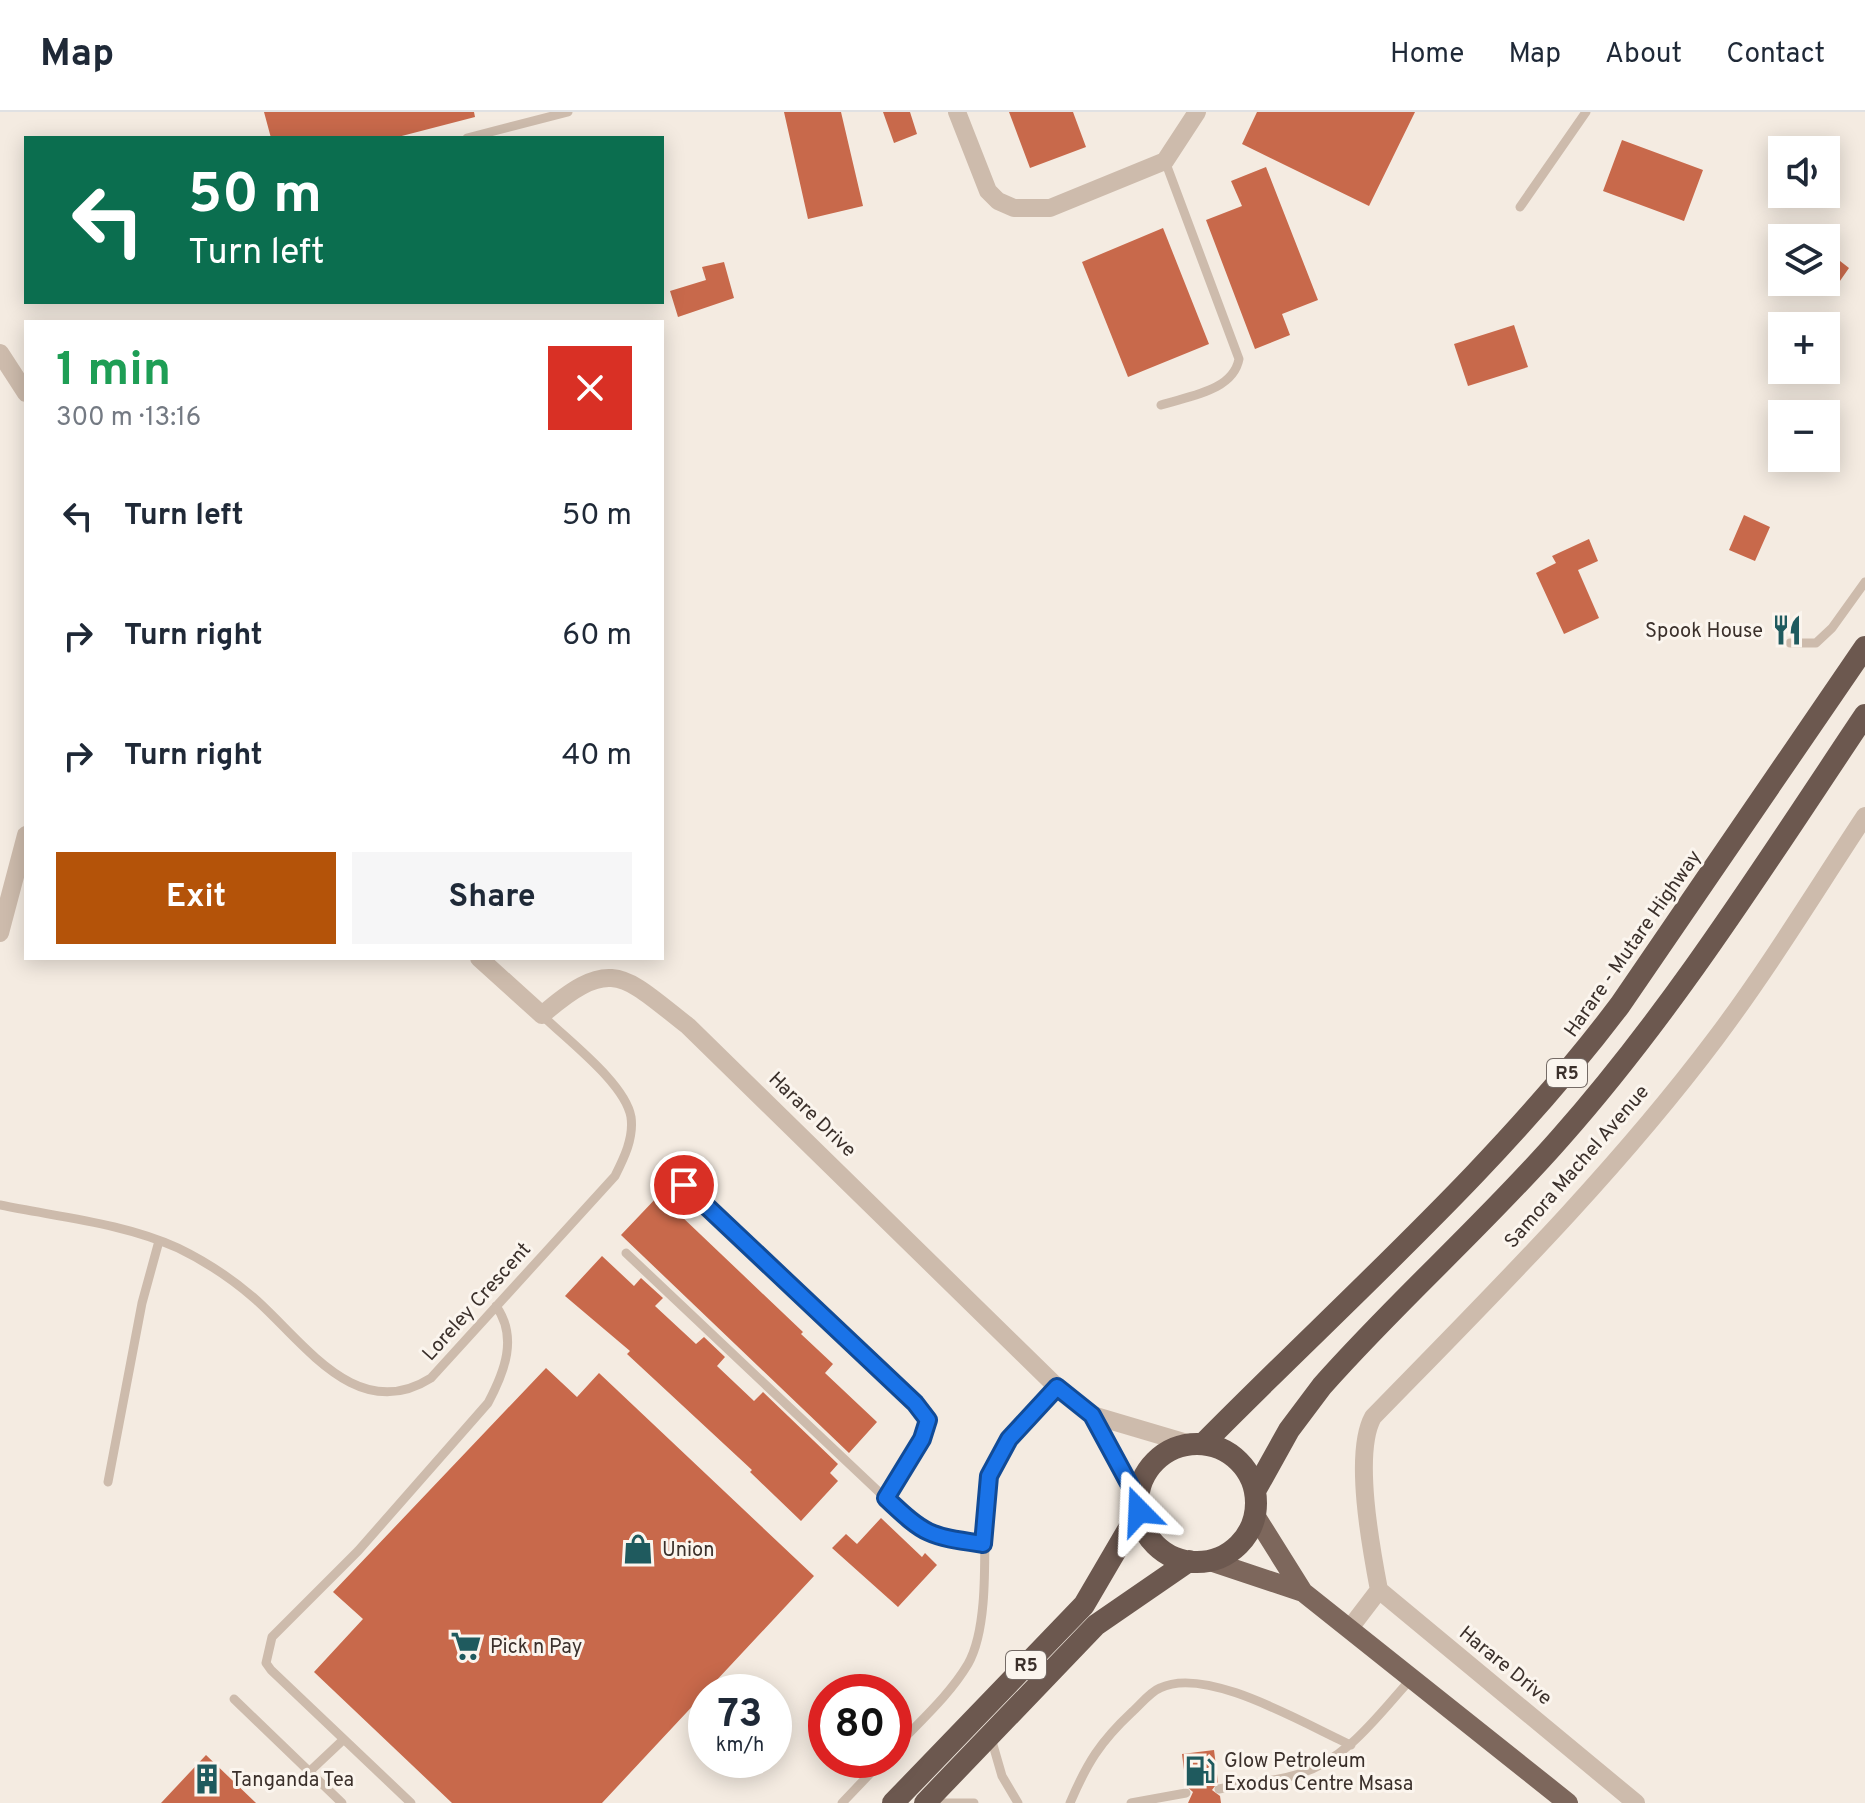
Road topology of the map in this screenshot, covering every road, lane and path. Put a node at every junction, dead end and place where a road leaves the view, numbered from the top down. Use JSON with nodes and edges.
{"nodes":[{"id":1,"x":568,"y":112,"type":"edge"},
{"id":2,"x":957,"y":112,"type":"edge"},
{"id":3,"x":1197,"y":112,"type":"edge"},
{"id":4,"x":1586,"y":112,"type":"edge"},
{"id":5,"x":475,"y":136,"type":"edge"},
{"id":6,"x":1165,"y":161,"type":"junction"},
{"id":7,"x":1520,"y":207,"type":"dead end"},
{"id":8,"x":0,"y":353,"type":"edge"},
{"id":9,"x":24,"y":390,"type":"edge"},
{"id":10,"x":1161,"y":405,"type":"dead end"},
{"id":11,"x":1865,"y":582,"type":"edge"},
{"id":12,"x":1790,"y":643,"type":"dead end"},
{"id":13,"x":1865,"y":647,"type":"edge"},
{"id":14,"x":1865,"y":715,"type":"edge"},
{"id":15,"x":1865,"y":816,"type":"edge"},
{"id":16,"x":24,"y":840,"type":"edge"},
{"id":17,"x":0,"y":933,"type":"edge"},
{"id":18,"x":481,"y":960,"type":"edge"},
{"id":19,"x":542,"y":1015,"type":"junction"},
{"id":20,"x":684,"y":1185,"type":"dead end"},
{"id":21,"x":0,"y":1205,"type":"edge"},
{"id":22,"x":159,"y":1241,"type":"junction"},
{"id":23,"x":626,"y":1253,"type":"dead end"},
{"id":24,"x":496,"y":1306,"type":"junction"},
{"id":25,"x":1057,"y":1387,"type":"junction"},
{"id":26,"x":1092,"y":1415,"type":"junction"},
{"id":27,"x":1196,"y":1444,"type":"junction"},
{"id":28,"x":108,"y":1482,"type":"dead end"},
{"id":29,"x":1255,"y":1491,"type":"junction"},
{"id":30,"x":886,"y":1498,"type":"junction"},
{"id":31,"x":1139,"y":1506,"type":"junction"},
{"id":32,"x":1256,"y":1517,"type":"junction"},
{"id":33,"x":983,"y":1544,"type":"junction"},
{"id":34,"x":1199,"y":1561,"type":"junction"},
{"id":35,"x":1379,"y":1590,"type":"junction"},
{"id":36,"x":1303,"y":1592,"type":"junction"},
{"id":37,"x":1350,"y":1628,"type":"junction"},
{"id":38,"x":1411,"y":1679,"type":"junction"},
{"id":39,"x":234,"y":1699,"type":"dead end"},
{"id":40,"x":912,"y":1730,"type":"edge"},
{"id":41,"x":990,"y":1734,"type":"junction"},
{"id":42,"x":343,"y":1740,"type":"junction"},
{"id":43,"x":1351,"y":1745,"type":"junction"},
{"id":44,"x":309,"y":1772,"type":"junction"},
{"id":45,"x":866,"y":1778,"type":"edge"},
{"id":46,"x":1219,"y":1789,"type":"dead end"},
{"id":47,"x":1186,"y":1793,"type":"dead end"},
{"id":48,"x":342,"y":1803,"type":"edge"},
{"id":49,"x":411,"y":1803,"type":"edge"},
{"id":50,"x":842,"y":1803,"type":"edge"},
{"id":51,"x":893,"y":1803,"type":"edge"},
{"id":52,"x":925,"y":1803,"type":"edge"},
{"id":53,"x":937,"y":1803,"type":"edge"},
{"id":54,"x":974,"y":1803,"type":"edge"},
{"id":55,"x":1018,"y":1803,"type":"edge"},
{"id":56,"x":1070,"y":1803,"type":"edge"},
{"id":57,"x":1131,"y":1803,"type":"edge"},
{"id":58,"x":1568,"y":1803,"type":"edge"},
{"id":59,"x":1636,"y":1803,"type":"edge"}],
"edges":[{"from":1,"to":5,"type":"lane"},
{"from":2,"to":6,"type":"street"},
{"from":3,"to":6,"type":"street"},
{"from":4,"to":7,"type":"lane"},
{"from":6,"to":10,"type":"lane"},
{"from":8,"to":9,"type":"street"},
{"from":11,"to":12,"type":"lane"},
{"from":13,"to":27,"type":"highway","name":"Harare - Mutare Highway","number":"R5"},
{"from":14,"to":29,"type":"highway","number":"R5"},
{"from":15,"to":35,"type":"street","name":"Samora Machel Avenue"},
{"from":16,"to":17,"type":"street"},
{"from":18,"to":19,"type":"street"},
{"from":19,"to":24,"type":"lane","name":"Loreley Crescent"},
{"from":19,"to":25,"type":"street","name":"Harare Drive"},
{"from":20,"to":30,"type":"lane"},
{"from":21,"to":22,"type":"lane","name":"Loreley Crescent"},
{"from":22,"to":24,"type":"lane","name":"Loreley Crescent"},
{"from":22,"to":28,"type":"lane"},
{"from":23,"to":30,"type":"lane"},
{"from":24,"to":42,"type":"lane"},
{"from":25,"to":26,"type":"street","name":"Harare Drive"},
{"from":25,"to":33,"type":"lane"},
{"from":26,"to":27,"type":"street","name":"Harare Drive"},
{"from":26,"to":31,"type":"street","name":"Harare Drive"},
{"from":27,"to":29,"type":"highway"},
{"from":27,"to":31,"type":"highway","number":"R5"},
{"from":29,"to":32,"type":"highway"},
{"from":30,"to":33,"type":"lane"},
{"from":31,"to":34,"type":"highway"},
{"from":31,"to":51,"type":"highway","number":"R5"},
{"from":32,"to":34,"type":"highway","number":"R5"},
{"from":32,"to":36,"type":"main road"},
{"from":33,"to":40,"type":"lane"},
{"from":34,"to":36,"type":"main road"},
{"from":34,"to":41,"type":"highway","number":"R5"},
{"from":35,"to":37,"type":"street"},
{"from":35,"to":59,"type":"street","name":"Harare Drive"},
{"from":36,"to":37,"type":"main road"},
{"from":37,"to":38,"type":"main road"},
{"from":38,"to":43,"type":"lane"},
{"from":38,"to":58,"type":"main road"},
{"from":39,"to":44,"type":"lane"},
{"from":41,"to":52,"type":"highway","number":"R5"},
{"from":41,"to":55,"type":"lane"},
{"from":42,"to":44,"type":"lane"},
{"from":42,"to":49,"type":"lane"},
{"from":43,"to":46,"type":"lane"},
{"from":43,"to":56,"type":"lane"},
{"from":44,"to":48,"type":"lane"},
{"from":45,"to":50,"type":"lane"},
{"from":47,"to":57,"type":"lane"},
{"from":53,"to":54,"type":"lane"}]}
